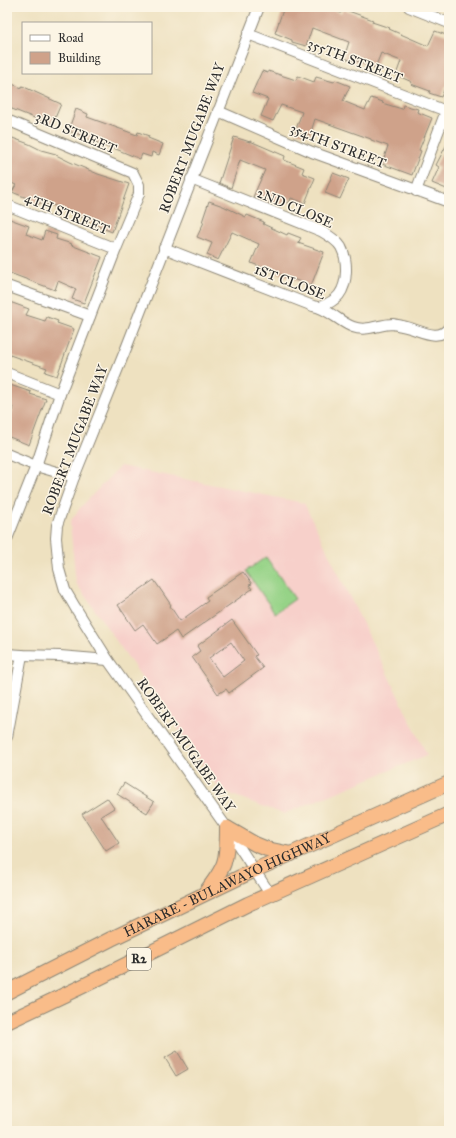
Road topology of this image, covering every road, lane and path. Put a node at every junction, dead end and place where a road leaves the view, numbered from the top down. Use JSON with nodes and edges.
{"nodes":[{"id":1,"x":259,"y":7,"type":"edge"},
{"id":2,"x":409,"y":7,"type":"edge"},
{"id":3,"x":449,"y":23,"type":"edge"},
{"id":4,"x":248,"y":34,"type":"junction"},
{"id":5,"x":448,"y":108,"type":"edge"},
{"id":6,"x":218,"y":111,"type":"junction"},
{"id":7,"x":7,"y":120,"type":"edge"},
{"id":8,"x":191,"y":180,"type":"junction"},
{"id":9,"x":416,"y":190,"type":"junction"},
{"id":10,"x":449,"y":202,"type":"edge"},
{"id":11,"x":7,"y":205,"type":"edge"},
{"id":12,"x":116,"y":248,"type":"junction"},
{"id":13,"x":164,"y":248,"type":"junction"},
{"id":14,"x":7,"y":286,"type":"edge"},
{"id":15,"x":320,"y":307,"type":"junction"},
{"id":16,"x":90,"y":316,"type":"junction"},
{"id":17,"x":449,"y":327,"type":"edge"},
{"id":18,"x":7,"y":373,"type":"edge"},
{"id":19,"x":60,"y":394,"type":"junction"},
{"id":20,"x":7,"y":454,"type":"edge"},
{"id":21,"x":36,"y":466,"type":"junction"},
{"id":22,"x":74,"y":477,"type":"junction"},
{"id":23,"x":7,"y":540,"type":"edge"},
{"id":24,"x":7,"y":654,"type":"edge"},
{"id":25,"x":22,"y":655,"type":"junction"},
{"id":26,"x":108,"y":660,"type":"junction"},
{"id":27,"x":7,"y":737,"type":"edge"},
{"id":28,"x":447,"y":780,"type":"edge"},
{"id":29,"x":449,"y":814,"type":"edge"},
{"id":30,"x":227,"y":828,"type":"junction"},
{"id":31,"x":291,"y":854,"type":"junction"},
{"id":32,"x":255,"y":870,"type":"junction"},
{"id":33,"x":270,"y":894,"type":"junction"},
{"id":34,"x":203,"y":896,"type":"junction"},
{"id":35,"x":7,"y":992,"type":"edge"},
{"id":36,"x":7,"y":1022,"type":"edge"}],
"edges":[{"from":1,"to":4,"type":"street","name":"ROBERT MUGABE WAY"},
{"from":2,"to":3,"type":"street"},
{"from":4,"to":5,"type":"street","name":"355TH STREET"},
{"from":4,"to":6,"type":"street","name":"ROBERT MUGABE WAY"},
{"from":5,"to":9,"type":"street"},
{"from":6,"to":8,"type":"street","name":"ROBERT MUGABE WAY"},
{"from":6,"to":9,"type":"street","name":"354TH STREET"},
{"from":7,"to":12,"type":"street","name":"3RD STREET"},
{"from":8,"to":13,"type":"street","name":"ROBERT MUGABE WAY"},
{"from":8,"to":15,"type":"street","name":"2ND CLOSE"},
{"from":9,"to":10,"type":"street","name":"354TH STREET"},
{"from":11,"to":12,"type":"street","name":"4TH STREET"},
{"from":12,"to":16,"type":"street"},
{"from":13,"to":15,"type":"street","name":"1ST CLOSE"},
{"from":13,"to":22,"type":"street","name":"ROBERT MUGABE WAY"},
{"from":14,"to":16,"type":"street"},
{"from":15,"to":17,"type":"street","name":"1ST CLOSE"},
{"from":16,"to":19,"type":"street"},
{"from":18,"to":19,"type":"street"},
{"from":19,"to":21,"type":"street"},
{"from":20,"to":21,"type":"street"},
{"from":21,"to":22,"type":"street"},
{"from":21,"to":23,"type":"street"},
{"from":22,"to":26,"type":"street","name":"ROBERT MUGABE WAY"},
{"from":24,"to":25,"type":"street"},
{"from":25,"to":26,"type":"street"},
{"from":25,"to":27,"type":"street"},
{"from":26,"to":30,"type":"street","name":"ROBERT MUGABE WAY"},
{"from":28,"to":31,"type":"highway","name":"HARARE - BULAWAYO HIGHWAY","number":"R2"},
{"from":29,"to":33,"type":"highway","name":"HARARE - BULAWAYO HIGHWAY","number":"R2"},
{"from":30,"to":31,"type":"highway"},
{"from":30,"to":32,"type":"street","name":"ROBERT MUGABE WAY"},
{"from":30,"to":34,"type":"highway"},
{"from":31,"to":32,"type":"highway","name":"HARARE - BULAWAYO HIGHWAY","number":"R2"},
{"from":32,"to":33,"type":"street","name":"ROBERT MUGABE WAY"},
{"from":32,"to":34,"type":"highway","name":"HARARE - BULAWAYO HIGHWAY","number":"R2"},
{"from":33,"to":36,"type":"highway","name":"HARARE - BULAWAYO HIGHWAY","number":"R2"},
{"from":34,"to":35,"type":"highway","name":"HARARE - BULAWAYO HIGHWAY","number":"R2"}]}
